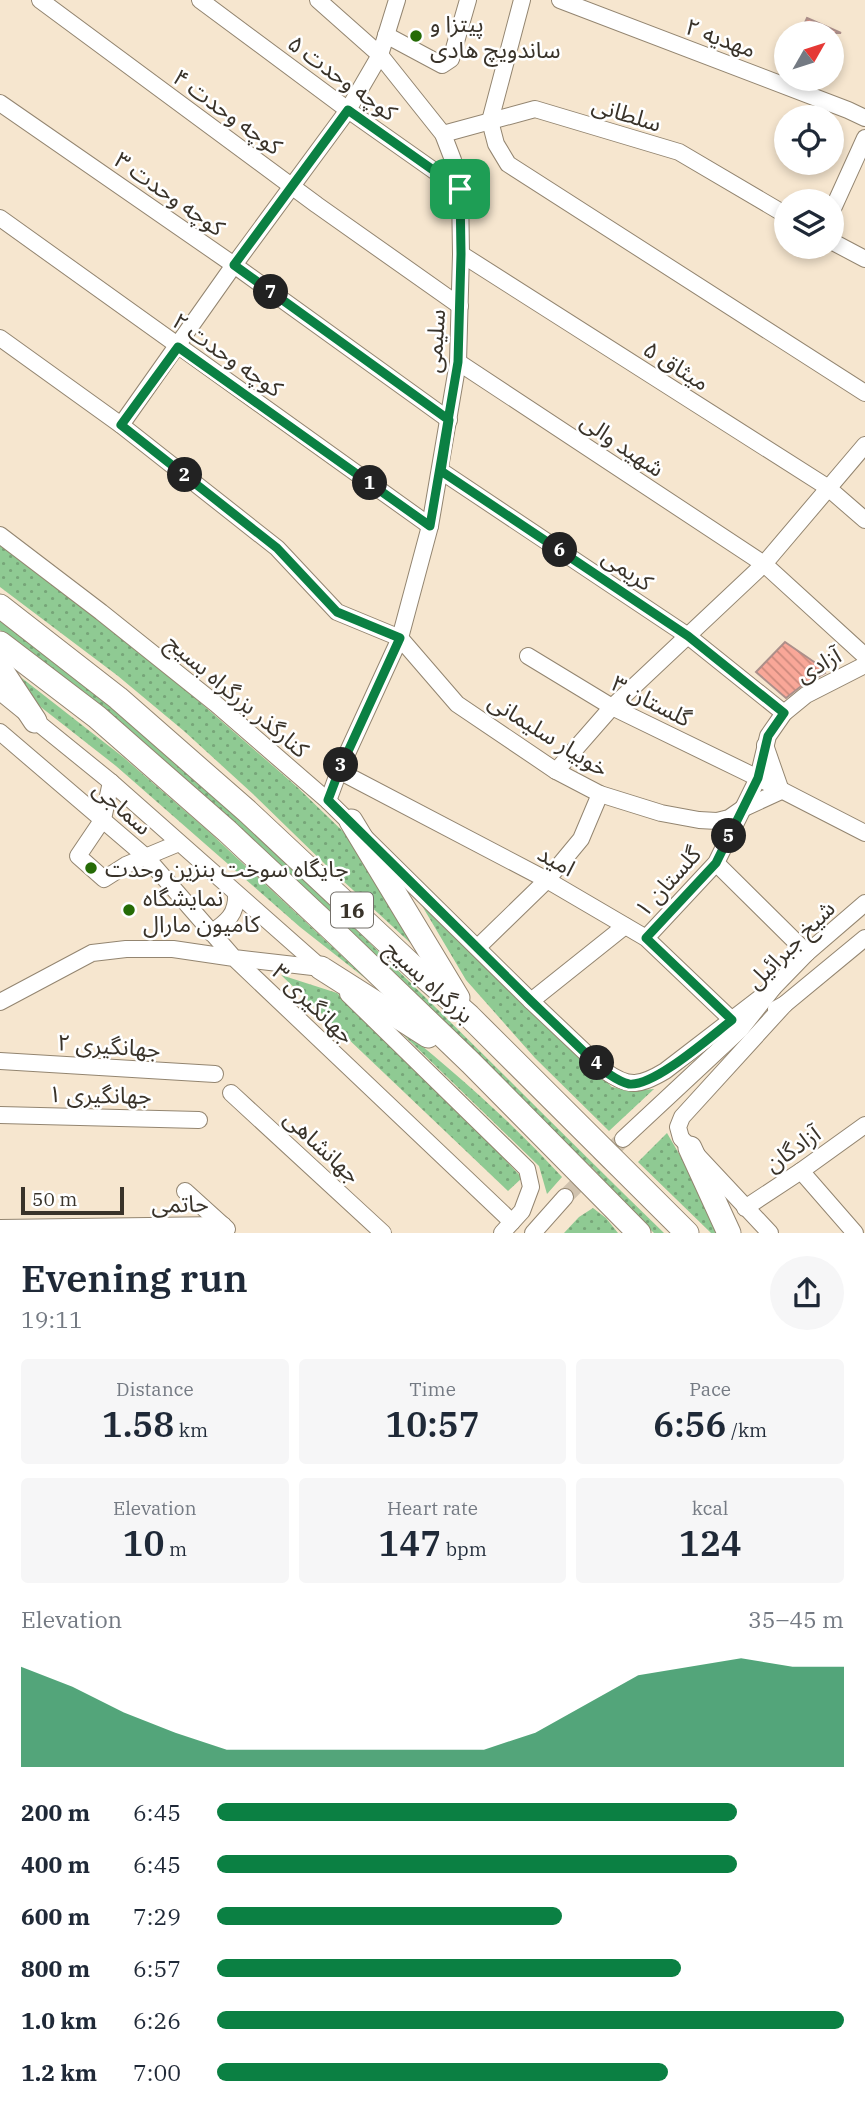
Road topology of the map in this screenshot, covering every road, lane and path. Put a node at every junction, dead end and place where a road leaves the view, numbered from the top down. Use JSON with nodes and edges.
{"nodes":[{"id":1,"x":40,"y":0,"type":"edge"},
{"id":2,"x":200,"y":0,"type":"edge"},
{"id":3,"x":318,"y":0,"type":"edge"},
{"id":4,"x":397,"y":0,"type":"edge"},
{"id":5,"x":468,"y":0,"type":"edge"},
{"id":6,"x":522,"y":0,"type":"edge"},
{"id":7,"x":560,"y":0,"type":"edge"},
{"id":8,"x":387,"y":35,"type":"junction"},
{"id":9,"x":380,"y":55,"type":"junction"},
{"id":10,"x":0,"y":103,"type":"edge"},
{"id":11,"x":348,"y":110,"type":"junction"},
{"id":12,"x":865,"y":118,"type":"edge"},
{"id":13,"x":489,"y":121,"type":"junction"},
{"id":14,"x":443,"y":134,"type":"junction"},
{"id":15,"x":865,"y":138,"type":"edge"},
{"id":16,"x":293,"y":186,"type":"junction"},
{"id":17,"x":460,"y":189,"type":"junction"},
{"id":18,"x":842,"y":189,"type":"edge"},
{"id":19,"x":774,"y":208,"type":"edge"},
{"id":20,"x":0,"y":218,"type":"edge"},
{"id":21,"x":844,"y":248,"type":"edge"},
{"id":22,"x":461,"y":254,"type":"junction"},
{"id":23,"x":865,"y":259,"type":"edge"},
{"id":24,"x":234,"y":265,"type":"junction"},
{"id":25,"x":460,"y":306,"type":"junction"},
{"id":26,"x":0,"y":338,"type":"edge"},
{"id":27,"x":178,"y":347,"type":"junction"},
{"id":28,"x":458,"y":362,"type":"junction"},
{"id":29,"x":865,"y":393,"type":"edge"},
{"id":30,"x":449,"y":420,"type":"junction"},
{"id":31,"x":121,"y":425,"type":"junction"},
{"id":32,"x":865,"y":445,"type":"edge"},
{"id":33,"x":441,"y":471,"type":"junction"},
{"id":34,"x":827,"y":487,"type":"junction"},
{"id":35,"x":865,"y":520,"type":"edge"},
{"id":36,"x":430,"y":526,"type":"junction"},
{"id":37,"x":0,"y":535,"type":"edge"},
{"id":38,"x":764,"y":564,"type":"junction"},
{"id":39,"x":0,"y":606,"type":"edge"},
{"id":40,"x":688,"y":636,"type":"junction"},
{"id":41,"x":400,"y":638,"type":"junction"},
{"id":42,"x":0,"y":643,"type":"edge"},
{"id":43,"x":528,"y":656,"type":"dead end"},
{"id":44,"x":865,"y":656,"type":"edge"},
{"id":45,"x":865,"y":665,"type":"edge"},
{"id":46,"x":0,"y":668,"type":"edge"},
{"id":47,"x":0,"y":692,"type":"edge"},
{"id":48,"x":612,"y":707,"type":"junction"},
{"id":49,"x":784,"y":713,"type":"junction"},
{"id":50,"x":35,"y":720,"type":"junction"},
{"id":51,"x":0,"y":732,"type":"edge"},
{"id":52,"x":765,"y":745,"type":"junction"},
{"id":53,"x":339,"y":771,"type":"junction"},
{"id":54,"x":556,"y":771,"type":"junction"},
{"id":55,"x":758,"y":778,"type":"junction"},
{"id":56,"x":111,"y":782,"type":"junction"},
{"id":57,"x":781,"y":791,"type":"junction"},
{"id":58,"x":600,"y":794,"type":"junction"},
{"id":59,"x":328,"y":800,"type":"junction"},
{"id":60,"x":742,"y":809,"type":"junction"},
{"id":61,"x":103,"y":819,"type":"junction"},
{"id":62,"x":351,"y":821,"type":"junction"},
{"id":63,"x":865,"y":833,"type":"edge"},
{"id":64,"x":179,"y":843,"type":"junction"},
{"id":65,"x":146,"y":857,"type":"junction"},
{"id":66,"x":716,"y":863,"type":"junction"},
{"id":67,"x":547,"y":880,"type":"junction"},
{"id":68,"x":236,"y":894,"type":"junction"},
{"id":69,"x":865,"y":903,"type":"edge"},
{"id":70,"x":625,"y":926,"type":"junction"},
{"id":71,"x":211,"y":933,"type":"junction"},
{"id":72,"x":646,"y":938,"type":"junction"},
{"id":73,"x":865,"y":938,"type":"edge"},
{"id":74,"x":478,"y":947,"type":"junction"},
{"id":75,"x":807,"y":953,"type":"junction"},
{"id":76,"x":234,"y":958,"type":"junction"},
{"id":77,"x":321,"y":968,"type":"junction"},
{"id":78,"x":531,"y":1001,"type":"junction"},
{"id":79,"x":0,"y":1002,"type":"edge"},
{"id":80,"x":785,"y":1004,"type":"junction"},
{"id":81,"x":469,"y":1016,"type":"junction"},
{"id":82,"x":736,"y":1025,"type":"junction"},
{"id":83,"x":0,"y":1061,"type":"edge"},
{"id":84,"x":471,"y":1063,"type":"junction"},
{"id":85,"x":215,"y":1074,"type":"dead end"},
{"id":86,"x":231,"y":1093,"type":"dead end"},
{"id":87,"x":0,"y":1115,"type":"edge"},
{"id":88,"x":199,"y":1120,"type":"dead end"},
{"id":89,"x":865,"y":1125,"type":"edge"},
{"id":90,"x":623,"y":1139,"type":"tunnel mouth"},
{"id":91,"x":690,"y":1148,"type":"junction"},
{"id":92,"x":801,"y":1171,"type":"junction"},
{"id":93,"x":185,"y":1191,"type":"dead end"},
{"id":94,"x":565,"y":1197,"type":"tunnel mouth"},
{"id":95,"x":745,"y":1208,"type":"junction"},
{"id":96,"x":0,"y":1228,"type":"edge"},
{"id":97,"x":507,"y":1228,"type":"edge"},
{"id":98,"x":227,"y":1229,"type":"edge"},
{"id":99,"x":383,"y":1233,"type":"edge"},
{"id":100,"x":533,"y":1233,"type":"edge"},
{"id":101,"x":639,"y":1233,"type":"edge"},
{"id":102,"x":687,"y":1233,"type":"edge"},
{"id":103,"x":729,"y":1233,"type":"edge"},
{"id":104,"x":770,"y":1233,"type":"edge"},
{"id":105,"x":855,"y":1233,"type":"edge"}],
"edges":[{"from":1,"to":16,"type":"street","name":"کوچه وحدت ۴"},
{"from":2,"to":11,"type":"street","name":"کوچه وحدت ۵"},
{"from":3,"to":9,"type":"street","name":"سلیمی"},
{"from":4,"to":8,"type":"street"},
{"from":5,"to":8,"type":"street"},
{"from":6,"to":13,"type":"street"},
{"from":7,"to":12,"type":"street","name":"مهدیه ۲"},
{"from":8,"to":9,"type":"street"},
{"from":9,"to":11,"type":"street"},
{"from":9,"to":14,"type":"street","name":"سلیمی"},
{"from":10,"to":24,"type":"street","name":"کوچه وحدت ۳"},
{"from":11,"to":16,"type":"street"},
{"from":11,"to":17,"type":"street","name":"کوچه وحدت ۵"},
{"from":13,"to":14,"type":"street","name":"سلطانی"},
{"from":13,"to":19,"type":"street","name":"سلطانی"},
{"from":13,"to":29,"type":"street"},
{"from":14,"to":17,"type":"street","name":"سلیمی"},
{"from":15,"to":18,"type":"street"},
{"from":16,"to":24,"type":"street"},
{"from":16,"to":25,"type":"street","name":"کوچه وحدت ۴"},
{"from":17,"to":22,"type":"street","name":"سلیمی"},
{"from":20,"to":27,"type":"street","name":"کوچه وحدت ۲"},
{"from":21,"to":23,"type":"street"},
{"from":22,"to":25,"type":"street","name":"سلیمی"},
{"from":22,"to":34,"type":"street","name":"میثاق ۵"},
{"from":24,"to":27,"type":"street"},
{"from":24,"to":30,"type":"street","name":"کوچه وحدت ۳"},
{"from":25,"to":28,"type":"street","name":"سلیمی"},
{"from":26,"to":31,"type":"street"},
{"from":27,"to":31,"type":"street"},
{"from":27,"to":36,"type":"street","name":"کوچه وحدت ۲"},
{"from":28,"to":30,"type":"street","name":"سلیمی"},
{"from":28,"to":38,"type":"street","name":"شهید والی"},
{"from":30,"to":33,"type":"street","name":"سلیمی"},
{"from":31,"to":41,"type":"street"},
{"from":32,"to":34,"type":"street"},
{"from":33,"to":36,"type":"street","name":"سلیمی"},
{"from":33,"to":40,"type":"street","name":"کریمی"},
{"from":34,"to":35,"type":"street","name":"میثاق ۵"},
{"from":34,"to":38,"type":"street"},
{"from":36,"to":41,"type":"street","name":"سلیمی"},
{"from":37,"to":59,"type":"street","name":"کنارگذر بزرگراه بسیج"},
{"from":38,"to":40,"type":"street"},
{"from":38,"to":44,"type":"street","name":"شهید والی"},
{"from":39,"to":81,"type":"highway","name":"بزرگراه بسیج","number":"16"},
{"from":40,"to":48,"type":"street"},
{"from":40,"to":49,"type":"street","name":"کریمی"},
{"from":41,"to":53,"type":"street","name":"سلیمی"},
{"from":41,"to":54,"type":"street","name":"خوبیار سلیمانی"},
{"from":42,"to":84,"type":"highway","name":"بزرگراه بسیج","number":"16"},
{"from":43,"to":48,"type":"street","name":"گلستان ۳"},
{"from":45,"to":49,"type":"street","name":"آزادی"},
{"from":46,"to":50,"type":"highway"},
{"from":47,"to":50,"type":"street"},
{"from":48,"to":54,"type":"street"},
{"from":48,"to":55,"type":"street","name":"گلستان ۳"},
{"from":49,"to":52,"type":"street","name":"آزادی"},
{"from":50,"to":56,"type":"street"},
{"from":51,"to":61,"type":"street","name":"سماجی"},
{"from":52,"to":55,"type":"street","name":"آزادی"},
{"from":52,"to":57,"type":"street"},
{"from":53,"to":59,"type":"street","name":"سلیمی"},
{"from":53,"to":67,"type":"street","name":"امید"},
{"from":54,"to":58,"type":"street","name":"خوبیار سلیمانی"},
{"from":55,"to":57,"type":"street"},
{"from":55,"to":60,"type":"street","name":"گلستان ۱"},
{"from":56,"to":61,"type":"street"},
{"from":56,"to":64,"type":"street"},
{"from":57,"to":60,"type":"street","name":"خوبیار سلیمانی"},
{"from":57,"to":63,"type":"street"},
{"from":58,"to":60,"type":"street","name":"خوبیار سلیمانی"},
{"from":58,"to":67,"type":"street"},
{"from":59,"to":62,"type":"street","name":"کنارگذر بزرگراه بسیج"},
{"from":60,"to":66,"type":"street","name":"گلستان ۱"},
{"from":61,"to":65,"type":"street","name":"سماجی"},
{"from":61,"to":65,"type":"street"},
{"from":62,"to":74,"type":"street","name":"کنارگذر بزرگراه بسیج"},
{"from":62,"to":81,"type":"highway"},
{"from":64,"to":65,"type":"street"},
{"from":64,"to":68,"type":"street"},
{"from":65,"to":71,"type":"street","name":"سماجی"},
{"from":66,"to":72,"type":"street","name":"گلستان ۱"},
{"from":66,"to":75,"type":"street"},
{"from":67,"to":70,"type":"street","name":"امید"},
{"from":67,"to":74,"type":"street"},
{"from":68,"to":71,"type":"street"},
{"from":68,"to":77,"type":"street"},
{"from":69,"to":75,"type":"street","name":"شیخ جبرائیل"},
{"from":70,"to":72,"type":"street","name":"امید"},
{"from":70,"to":78,"type":"street","name":"گلستان ۱"},
{"from":71,"to":76,"type":"street","name":"سماجی"},
{"from":72,"to":82,"type":"street","name":"امید"},
{"from":73,"to":80,"type":"street","name":"شیخ جبرائیل"},
{"from":74,"to":78,"type":"street","name":"کنارگذر بزرگراه بسیج"},
{"from":75,"to":82,"type":"street","name":"شیخ جبرائیل"},
{"from":76,"to":77,"type":"street"},
{"from":76,"to":79,"type":"street"},
{"from":76,"to":97,"type":"street","name":"جهانگیری ۳"},
{"from":77,"to":84,"type":"highway"},
{"from":77,"to":97,"type":"street"},
{"from":78,"to":82,"type":"street","name":"کنارگذر بزرگراه بسیج"},
{"from":80,"to":82,"type":"street","name":"شیخ جبرائیل"},
{"from":80,"to":91,"type":"street"},
{"from":81,"to":102,"type":"highway","name":"بزرگراه بسیج","number":"16"},
{"from":82,"to":90,"type":"street"},
{"from":83,"to":85,"type":"street","name":"جهانگیری ۲"},
{"from":84,"to":101,"type":"highway","name":"بزرگراه بسیج","number":"16"},
{"from":86,"to":99,"type":"street","name":"جهانشاهی"},
{"from":87,"to":88,"type":"street","name":"جهانگیری ۱"},
{"from":89,"to":92,"type":"street","name":"آزادگان"},
{"from":91,"to":95,"type":"street"},
{"from":91,"to":103,"type":"highway"},
{"from":92,"to":95,"type":"street","name":"آزادگان"},
{"from":92,"to":105,"type":"street"},
{"from":93,"to":98,"type":"street"},
{"from":94,"to":100,"type":"street"},
{"from":95,"to":104,"type":"street"},
{"from":96,"to":98,"type":"street","name":"حاتمی"}]}
